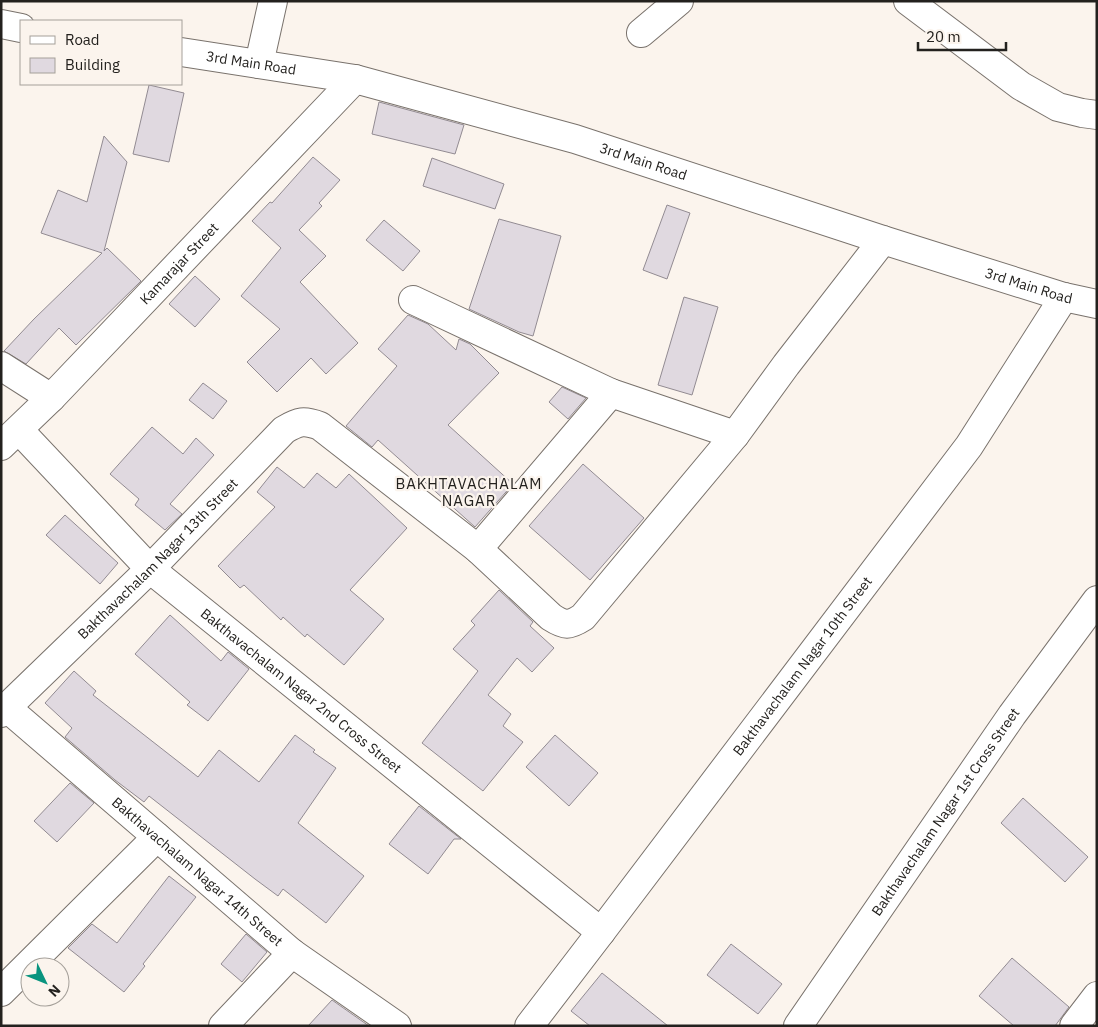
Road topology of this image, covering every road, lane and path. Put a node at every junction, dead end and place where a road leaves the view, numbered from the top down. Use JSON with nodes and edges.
{"nodes":[{"id":1,"x":273,"y":1,"type":"edge"},
{"id":2,"x":678,"y":1,"type":"edge"},
{"id":3,"x":908,"y":1,"type":"edge"},
{"id":4,"x":1,"y":24,"type":"edge"},
{"id":5,"x":20,"y":28,"type":"edge"},
{"id":6,"x":641,"y":33,"type":"dead end"},
{"id":7,"x":182,"y":52,"type":"edge"},
{"id":8,"x":259,"y":64,"type":"junction"},
{"id":9,"x":355,"y":79,"type":"junction"},
{"id":10,"x":1097,"y":115,"type":"edge"},
{"id":11,"x":882,"y":240,"type":"junction"},
{"id":12,"x":1064,"y":297,"type":"junction"},
{"id":13,"x":413,"y":300,"type":"dead end"},
{"id":14,"x":1097,"y":304,"type":"edge"},
{"id":15,"x":1,"y":366,"type":"edge"},
{"id":16,"x":611,"y":393,"type":"junction"},
{"id":17,"x":51,"y":398,"type":"junction"},
{"id":18,"x":735,"y":435,"type":"junction"},
{"id":19,"x":10,"y":438,"type":"edge"},
{"id":20,"x":478,"y":549,"type":"junction"},
{"id":21,"x":150,"y":569,"type":"junction"},
{"id":22,"x":1097,"y":600,"type":"edge"},
{"id":23,"x":4,"y":710,"type":"edge"},
{"id":24,"x":157,"y":837,"type":"junction"},
{"id":25,"x":602,"y":932,"type":"junction"},
{"id":26,"x":292,"y":953,"type":"junction"},
{"id":27,"x":1,"y":992,"type":"edge"},
{"id":28,"x":1097,"y":996,"type":"edge"},
{"id":29,"x":223,"y":1026,"type":"edge"},
{"id":30,"x":397,"y":1026,"type":"edge"},
{"id":31,"x":528,"y":1026,"type":"edge"},
{"id":32,"x":798,"y":1026,"type":"edge"},
{"id":33,"x":1074,"y":1026,"type":"edge"}],
"edges":[{"from":1,"to":8,"type":"street"},
{"from":2,"to":6,"type":"street"},
{"from":3,"to":10,"type":"street"},
{"from":4,"to":5,"type":"street"},
{"from":7,"to":8,"type":"street","name":"3rd Main Road"},
{"from":8,"to":9,"type":"street","name":"3rd Main Road"},
{"from":9,"to":11,"type":"street","name":"3rd Main Road"},
{"from":9,"to":17,"type":"street","name":"Kamarajar Street"},
{"from":11,"to":12,"type":"street","name":"3rd Main Road"},
{"from":11,"to":18,"type":"street"},
{"from":12,"to":14,"type":"street","name":"3rd Main Road"},
{"from":12,"to":25,"type":"street","name":"Bakthavachalam Nagar 10th Street"},
{"from":13,"to":16,"type":"street"},
{"from":15,"to":17,"type":"street"},
{"from":16,"to":18,"type":"street"},
{"from":16,"to":20,"type":"street"},
{"from":17,"to":19,"type":"street","name":"Kamarajar Street"},
{"from":18,"to":20,"type":"street"},
{"from":19,"to":21,"type":"street","name":"Bakthavachalam Nagar 2nd Cross Street"},
{"from":20,"to":21,"type":"street","name":"Bakthavachalam Nagar 13th Street"},
{"from":21,"to":23,"type":"street","name":"Bakthavachalam Nagar 13th Street"},
{"from":21,"to":25,"type":"street","name":"Bakthavachalam Nagar 2nd Cross Street"},
{"from":22,"to":32,"type":"street","name":"Bakthavachalam Nagar 1st Cross Street"},
{"from":23,"to":24,"type":"street","name":"Bakthavachalam Nagar 14th Street"},
{"from":24,"to":26,"type":"street","name":"Bakthavachalam Nagar 14th Street"},
{"from":24,"to":27,"type":"street"},
{"from":25,"to":31,"type":"street","name":"Bakthavachalam Nagar 10th Street"},
{"from":26,"to":29,"type":"street"},
{"from":26,"to":30,"type":"street","name":"Bakthavachalam Nagar 14th Street"},
{"from":28,"to":33,"type":"street"}]}
